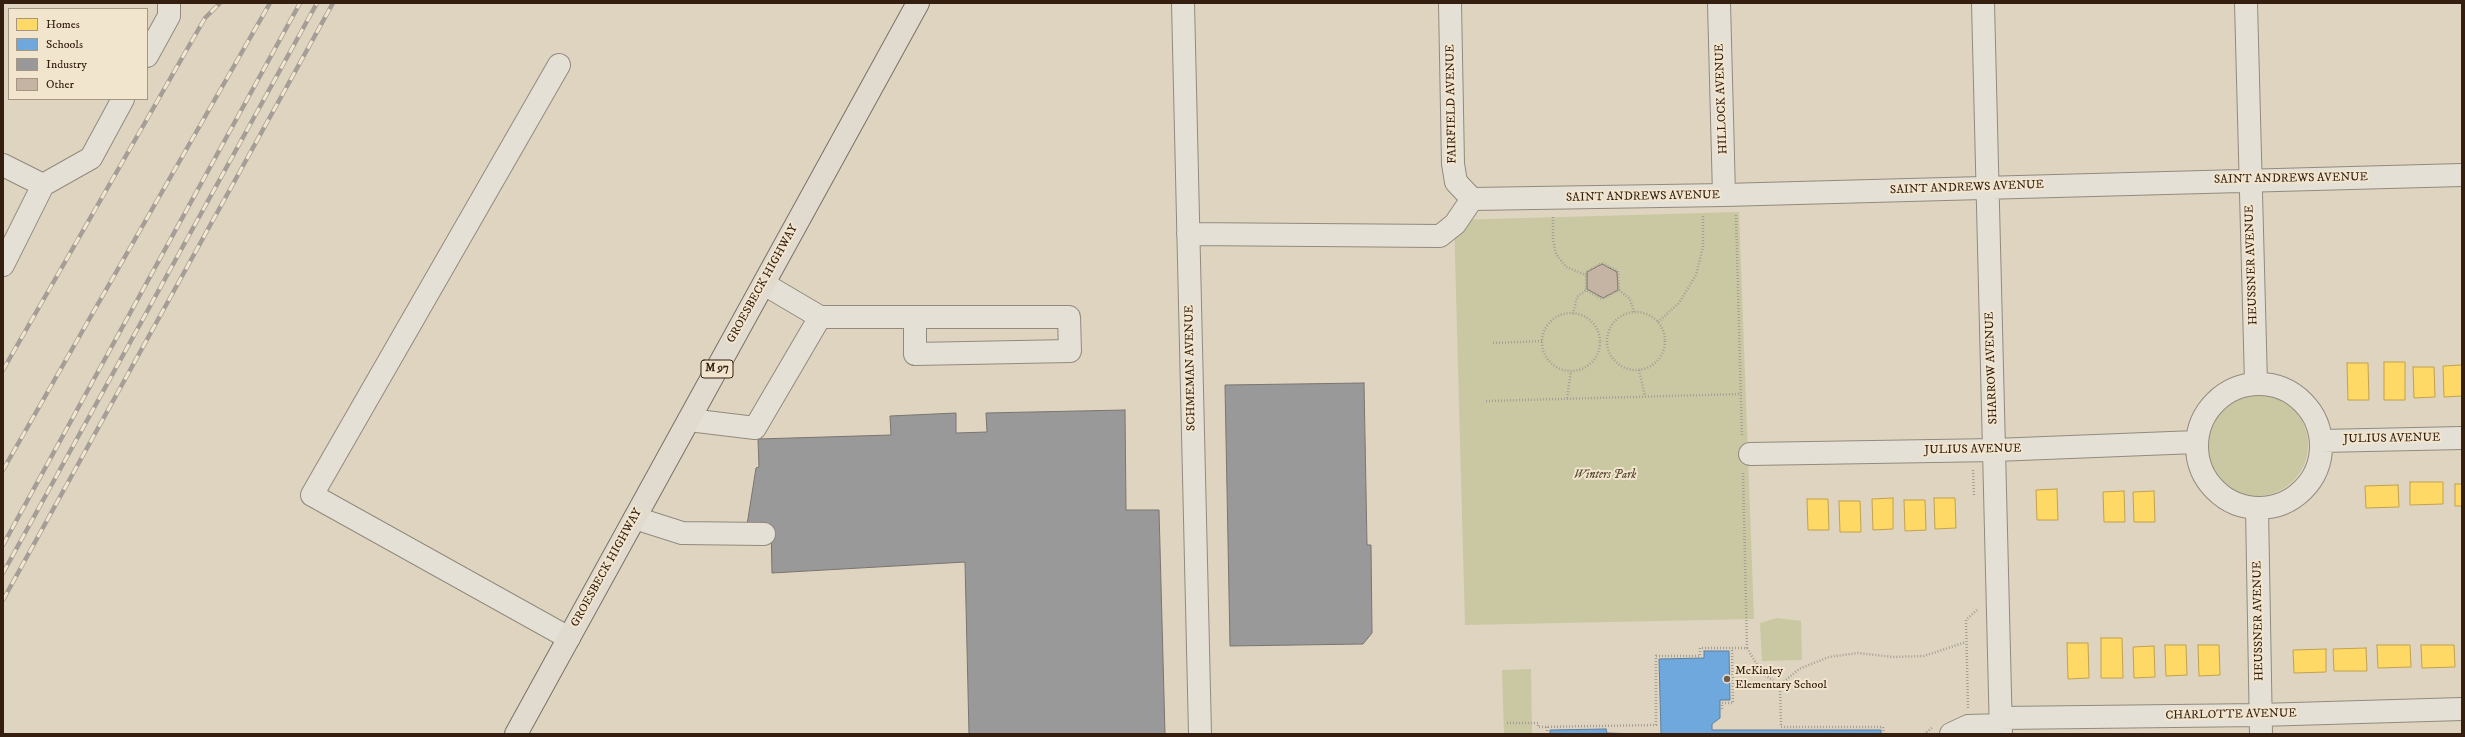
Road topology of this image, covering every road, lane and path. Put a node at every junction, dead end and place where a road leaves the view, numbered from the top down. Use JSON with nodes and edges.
{"nodes":[{"id":1,"x":169,"y":3,"type":"edge"},
{"id":2,"x":918,"y":3,"type":"edge"},
{"id":3,"x":1183,"y":3,"type":"edge"},
{"id":4,"x":1450,"y":3,"type":"edge"},
{"id":5,"x":1719,"y":3,"type":"edge"},
{"id":6,"x":1983,"y":3,"type":"edge"},
{"id":7,"x":2246,"y":3,"type":"edge"},
{"id":8,"x":148,"y":54,"type":"edge"},
{"id":9,"x":559,"y":65,"type":"dead end"},
{"id":10,"x":122,"y":100,"type":"edge"},
{"id":11,"x":3,"y":165,"type":"edge"},
{"id":12,"x":2462,"y":175,"type":"edge"},
{"id":13,"x":2250,"y":180,"type":"junction"},
{"id":14,"x":43,"y":184,"type":"junction"},
{"id":15,"x":1987,"y":188,"type":"junction"},
{"id":16,"x":1472,"y":199,"type":"junction"},
{"id":17,"x":1730,"y":203,"type":"junction"},
{"id":18,"x":1703,"y":211,"type":"dead end"},
{"id":19,"x":1553,"y":215,"type":"dead end"},
{"id":20,"x":1188,"y":234,"type":"junction"},
{"id":21,"x":3,"y":265,"type":"edge"},
{"id":22,"x":1586,"y":275,"type":"junction"},
{"id":23,"x":764,"y":284,"type":"junction"},
{"id":24,"x":1586,"y":290,"type":"junction"},
{"id":25,"x":1619,"y":290,"type":"junction"},
{"id":26,"x":1634,"y":312,"type":"junction"},
{"id":27,"x":1574,"y":314,"type":"junction"},
{"id":28,"x":915,"y":317,"type":"junction"},
{"id":29,"x":820,"y":318,"type":"junction"},
{"id":30,"x":1658,"y":322,"type":"junction"},
{"id":31,"x":1542,"y":341,"type":"junction"},
{"id":32,"x":1600,"y":342,"type":"junction"},
{"id":33,"x":1606,"y":342,"type":"junction"},
{"id":34,"x":1493,"y":343,"type":"dead end"},
{"id":35,"x":1640,"y":370,"type":"junction"},
{"id":36,"x":1571,"y":371,"type":"junction"},
{"id":37,"x":2256,"y":383,"type":"junction"},
{"id":38,"x":1741,"y":394,"type":"junction"},
{"id":39,"x":1645,"y":396,"type":"junction"},
{"id":40,"x":1567,"y":398,"type":"junction"},
{"id":41,"x":1486,"y":401,"type":"dead end"},
{"id":42,"x":689,"y":420,"type":"junction"},
{"id":43,"x":2462,"y":438,"type":"edge"},
{"id":44,"x":2321,"y":441,"type":"junction"},
{"id":45,"x":2196,"y":442,"type":"junction"},
{"id":46,"x":1994,"y":450,"type":"junction"},
{"id":47,"x":1745,"y":453,"type":"junction"},
{"id":48,"x":1973,"y":468,"type":"dead end"},
{"id":49,"x":1974,"y":500,"type":"dead end"},
{"id":50,"x":2257,"y":508,"type":"junction"},
{"id":51,"x":635,"y":518,"type":"junction"},
{"id":52,"x":764,"y":534,"type":"dead end"},
{"id":53,"x":1977,"y":603,"type":"dead end"},
{"id":54,"x":569,"y":638,"type":"junction"},
{"id":55,"x":1966,"y":642,"type":"junction"},
{"id":56,"x":1732,"y":648,"type":"junction"},
{"id":57,"x":1747,"y":648,"type":"junction"},
{"id":58,"x":1780,"y":685,"type":"junction"},
{"id":59,"x":1722,"y":709,"type":"dead end"},
{"id":60,"x":2462,"y":709,"type":"edge"},
{"id":61,"x":1968,"y":714,"type":"dead end"},
{"id":62,"x":1507,"y":723,"type":"dead end"},
{"id":63,"x":2260,"y":725,"type":"edge"},
{"id":64,"x":2001,"y":726,"type":"edge"},
{"id":65,"x":1547,"y":727,"type":"junction"},
{"id":66,"x":516,"y":734,"type":"edge"},
{"id":67,"x":1200,"y":734,"type":"edge"},
{"id":68,"x":1547,"y":734,"type":"edge"},
{"id":69,"x":1884,"y":734,"type":"edge"},
{"id":70,"x":1951,"y":734,"type":"edge"}],
"edges":[{"from":1,"to":8,"type":"street"},
{"from":2,"to":23,"type":"main road","name":"GROESBECK HIGHWAY","number":"M 97"},
{"from":3,"to":20,"type":"street","name":"SCHMEMAN AVENUE"},
{"from":4,"to":16,"type":"street","name":"FAIRFIELD AVENUE"},
{"from":5,"to":17,"type":"street","name":"HILLOCK AVENUE"},
{"from":6,"to":15,"type":"street","name":"SHARROW AVENUE"},
{"from":7,"to":13,"type":"street","name":"HEUSSNER AVENUE"},
{"from":9,"to":54,"type":"street"},
{"from":10,"to":14,"type":"street"},
{"from":11,"to":14,"type":"street"},
{"from":12,"to":13,"type":"street","name":"SAINT ANDREWS AVENUE"},
{"from":13,"to":15,"type":"street","name":"SAINT ANDREWS AVENUE"},
{"from":13,"to":37,"type":"street","name":"HEUSSNER AVENUE"},
{"from":14,"to":21,"type":"street"},
{"from":15,"to":17,"type":"street","name":"SAINT ANDREWS AVENUE"},
{"from":15,"to":46,"type":"street","name":"SHARROW AVENUE"},
{"from":16,"to":17,"type":"street","name":"SAINT ANDREWS AVENUE"},
{"from":16,"to":20,"type":"street"},
{"from":17,"to":38,"type":"path"},
{"from":18,"to":30,"type":"path"},
{"from":19,"to":22,"type":"path"},
{"from":20,"to":67,"type":"street","name":"SCHMEMAN AVENUE"},
{"from":22,"to":24,"type":"path"},
{"from":22,"to":25,"type":"path"},
{"from":23,"to":29,"type":"street"},
{"from":23,"to":42,"type":"main road","name":"GROESBECK HIGHWAY","number":"M 97"},
{"from":24,"to":25,"type":"path"},
{"from":24,"to":27,"type":"path"},
{"from":25,"to":26,"type":"path"},
{"from":26,"to":30,"type":"path"},
{"from":26,"to":33,"type":"path"},
{"from":27,"to":31,"type":"path"},
{"from":27,"to":32,"type":"path"},
{"from":28,"to":28,"type":"street"},
{"from":28,"to":29,"type":"street"},
{"from":29,"to":42,"type":"street"},
{"from":30,"to":35,"type":"path"},
{"from":31,"to":34,"type":"path"},
{"from":31,"to":36,"type":"path"},
{"from":32,"to":33,"type":"path"},
{"from":32,"to":36,"type":"path"},
{"from":33,"to":35,"type":"path"},
{"from":35,"to":39,"type":"path"},
{"from":36,"to":40,"type":"path"},
{"from":37,"to":44,"type":"street"},
{"from":37,"to":45,"type":"street"},
{"from":38,"to":39,"type":"path"},
{"from":38,"to":47,"type":"path"},
{"from":39,"to":40,"type":"path"},
{"from":40,"to":41,"type":"path"},
{"from":42,"to":51,"type":"main road","name":"GROESBECK HIGHWAY","number":"M 97"},
{"from":43,"to":44,"type":"street","name":"JULIUS AVENUE"},
{"from":44,"to":50,"type":"street"},
{"from":45,"to":46,"type":"street","name":"JULIUS AVENUE"},
{"from":45,"to":50,"type":"street"},
{"from":46,"to":47,"type":"street","name":"JULIUS AVENUE"},
{"from":46,"to":64,"type":"street","name":"SHARROW AVENUE"},
{"from":47,"to":57,"type":"path"},
{"from":48,"to":49,"type":"path"},
{"from":50,"to":63,"type":"street","name":"HEUSSNER AVENUE"},
{"from":51,"to":52,"type":"street"},
{"from":51,"to":54,"type":"main road","name":"GROESBECK HIGHWAY","number":"M 97"},
{"from":53,"to":55,"type":"path"},
{"from":54,"to":66,"type":"main road","name":"GROESBECK HIGHWAY","number":"M 97"},
{"from":55,"to":58,"type":"path"},
{"from":55,"to":61,"type":"path"},
{"from":56,"to":57,"type":"path"},
{"from":56,"to":59,"type":"path"},
{"from":56,"to":65,"type":"path"},
{"from":57,"to":58,"type":"path"},
{"from":58,"to":69,"type":"path"},
{"from":60,"to":63,"type":"street","name":"CHARLOTTE AVENUE"},
{"from":62,"to":65,"type":"path"},
{"from":63,"to":64,"type":"street","name":"CHARLOTTE AVENUE"},
{"from":64,"to":70,"type":"street","name":"CHARLOTTE AVENUE"},
{"from":65,"to":68,"type":"path"}]}
